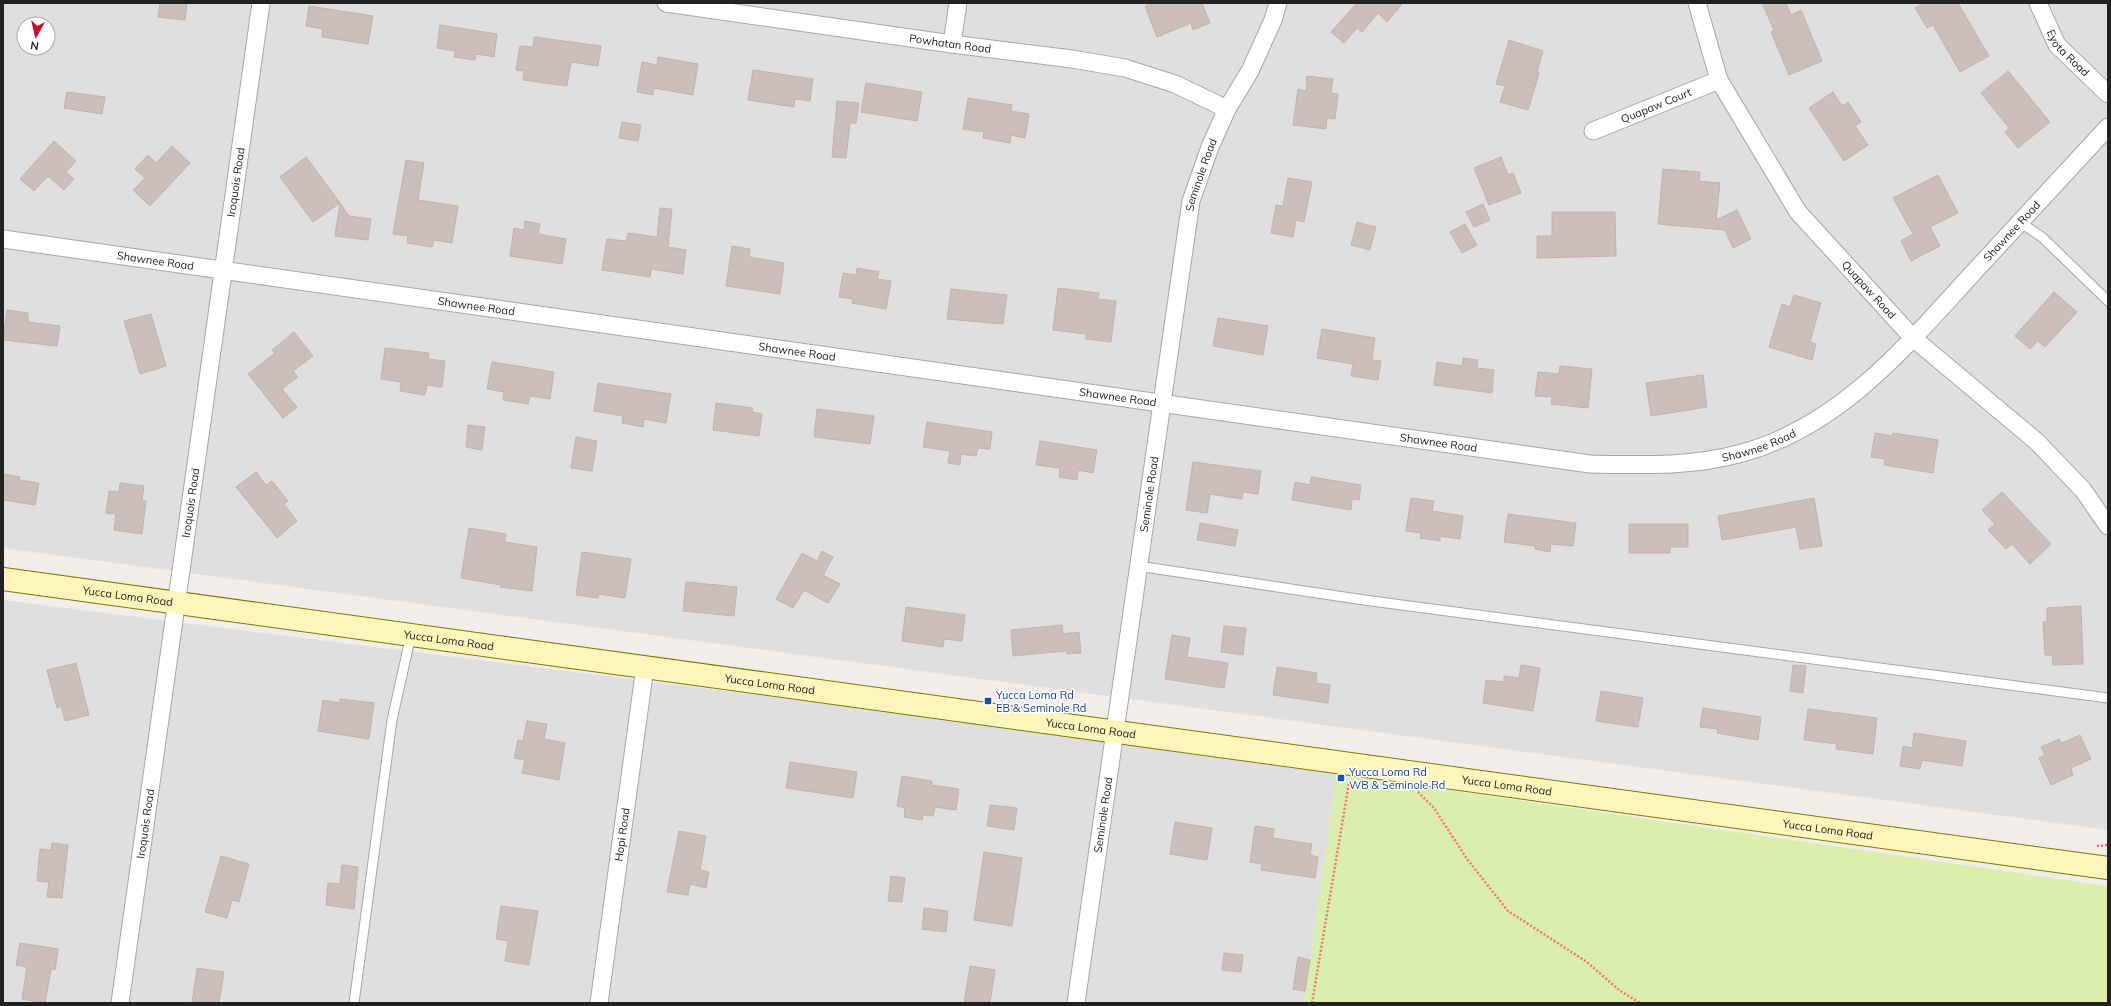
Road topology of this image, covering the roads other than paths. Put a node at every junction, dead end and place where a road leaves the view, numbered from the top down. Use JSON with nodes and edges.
{"nodes":[{"id":1,"x":261,"y":3,"type":"edge"},
{"id":2,"x":666,"y":3,"type":"edge"},
{"id":3,"x":958,"y":3,"type":"edge"},
{"id":4,"x":1278,"y":3,"type":"edge"},
{"id":5,"x":1697,"y":3,"type":"edge"},
{"id":6,"x":2038,"y":3,"type":"edge"},
{"id":7,"x":952,"y":44,"type":"junction"},
{"id":8,"x":1719,"y":80,"type":"junction"},
{"id":9,"x":2108,"y":94,"type":"edge"},
{"id":10,"x":1227,"y":109,"type":"junction"},
{"id":11,"x":2108,"y":127,"type":"edge"},
{"id":12,"x":1593,"y":131,"type":"dead end"},
{"id":13,"x":2020,"y":222,"type":"junction"},
{"id":14,"x":3,"y":239,"type":"edge"},
{"id":15,"x":224,"y":269,"type":"junction"},
{"id":16,"x":2108,"y":301,"type":"edge"},
{"id":17,"x":1913,"y":338,"type":"junction"},
{"id":18,"x":1161,"y":404,"type":"junction"},
{"id":19,"x":2108,"y":526,"type":"edge"},
{"id":20,"x":1138,"y":566,"type":"junction"},
{"id":21,"x":3,"y":579,"type":"edge"},
{"id":22,"x":176,"y":602,"type":"junction"},
{"id":23,"x":410,"y":635,"type":"junction"},
{"id":24,"x":645,"y":667,"type":"junction"},
{"id":25,"x":2108,"y":698,"type":"edge"},
{"id":26,"x":1114,"y":732,"type":"junction"},
{"id":27,"x":2108,"y":868,"type":"edge"},
{"id":28,"x":120,"y":1003,"type":"edge"},
{"id":29,"x":354,"y":1003,"type":"edge"},
{"id":30,"x":599,"y":1003,"type":"edge"},
{"id":31,"x":1076,"y":1003,"type":"edge"}],
"edges":[{"from":1,"to":15,"type":"street","name":"Iroquois Road"},
{"from":2,"to":7,"type":"street","name":"Powhatan Road"},
{"from":3,"to":7,"type":"street"},
{"from":4,"to":10,"type":"street","name":"Seminole Road"},
{"from":5,"to":8,"type":"street","name":"Quapaw Road"},
{"from":6,"to":9,"type":"street","name":"Eyota Road"},
{"from":7,"to":10,"type":"street","name":"Powhatan Road"},
{"from":8,"to":12,"type":"street","name":"Quapaw Court"},
{"from":8,"to":17,"type":"street","name":"Quapaw Road"},
{"from":10,"to":18,"type":"street","name":"Seminole Road"},
{"from":11,"to":13,"type":"street","name":"Shawnee Road"},
{"from":13,"to":16,"type":"lane"},
{"from":13,"to":17,"type":"street","name":"Shawnee Road"},
{"from":14,"to":15,"type":"street","name":"Shawnee Road"},
{"from":15,"to":18,"type":"street","name":"Shawnee Road"},
{"from":15,"to":22,"type":"street","name":"Iroquois Road"},
{"from":17,"to":18,"type":"street","name":"Shawnee Road"},
{"from":17,"to":19,"type":"street","name":"Quapaw Road"},
{"from":18,"to":20,"type":"street","name":"Seminole Road"},
{"from":20,"to":25,"type":"lane"},
{"from":20,"to":26,"type":"street","name":"Seminole Road"},
{"from":21,"to":22,"type":"main road","name":"Yucca Loma Road"},
{"from":22,"to":23,"type":"main road","name":"Yucca Loma Road"},
{"from":22,"to":28,"type":"street","name":"Iroquois Road"},
{"from":23,"to":24,"type":"main road","name":"Yucca Loma Road"},
{"from":23,"to":29,"type":"lane"},
{"from":24,"to":26,"type":"main road","name":"Yucca Loma Road"},
{"from":24,"to":30,"type":"street","name":"Hopi Road"},
{"from":26,"to":27,"type":"main road","name":"Yucca Loma Road"},
{"from":26,"to":31,"type":"street","name":"Seminole Road"}]}
